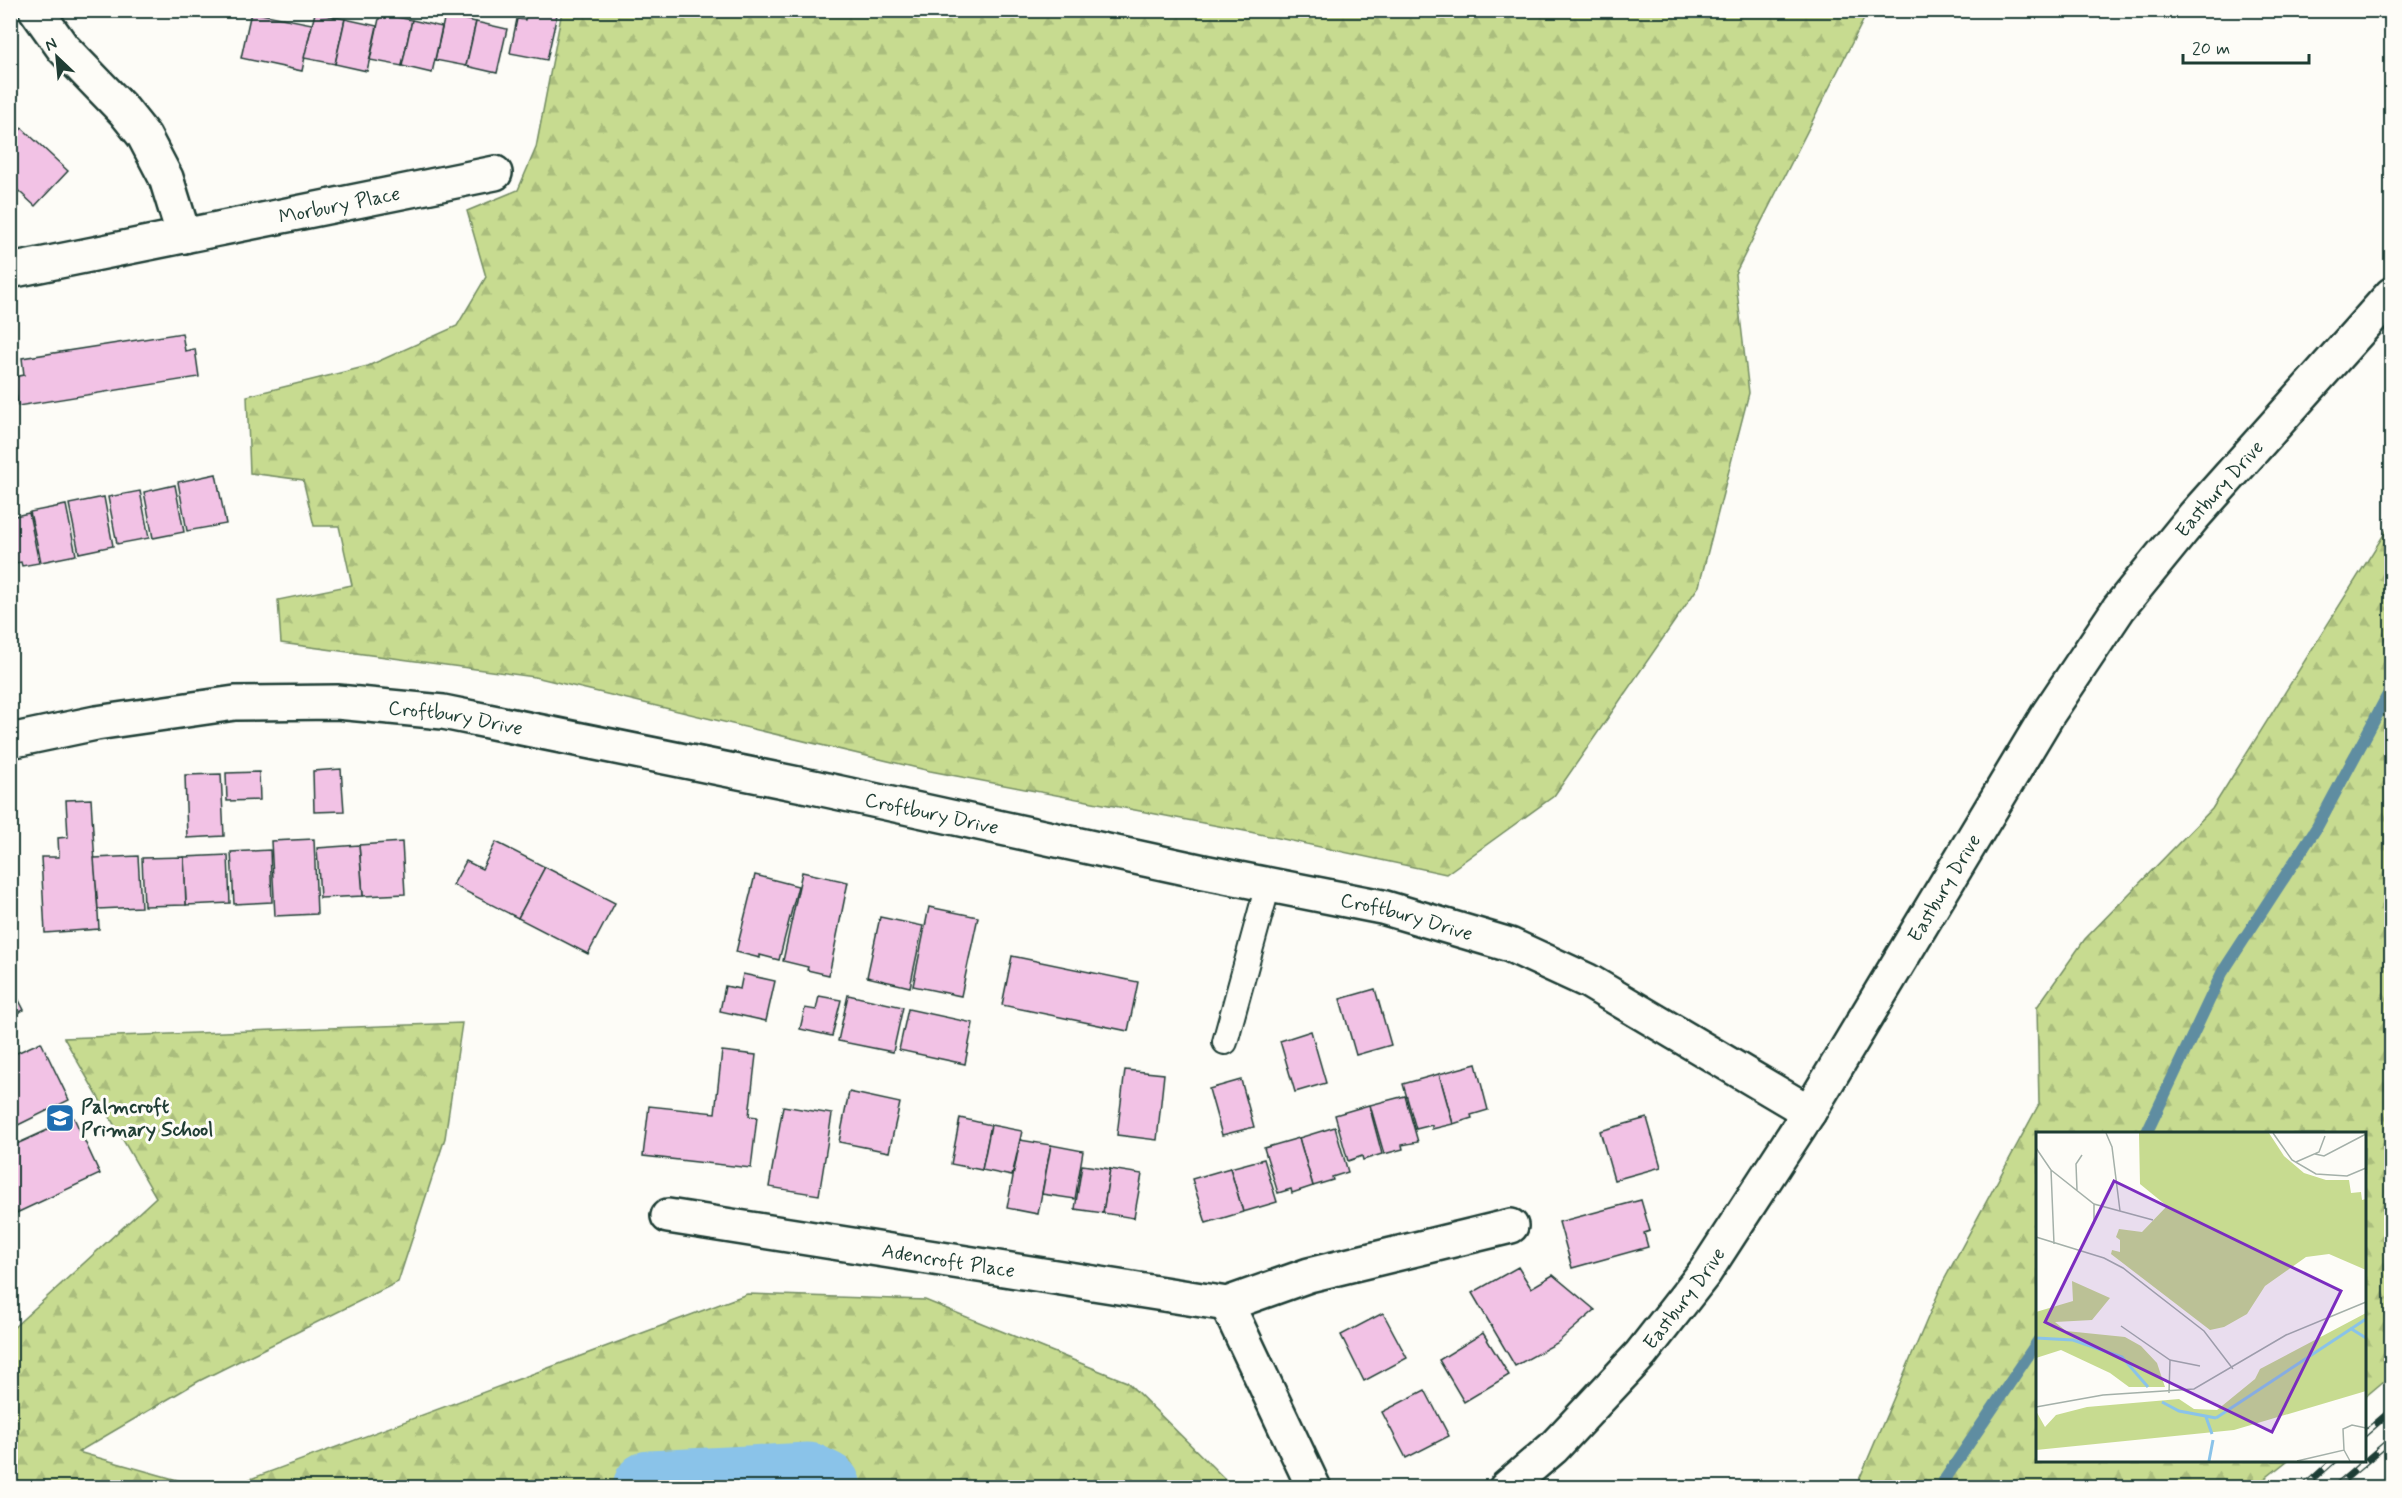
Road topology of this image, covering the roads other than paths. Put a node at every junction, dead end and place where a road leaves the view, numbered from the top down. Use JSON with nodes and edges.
{"nodes":[{"id":1,"x":36,"y":10,"type":"edge"},
{"id":2,"x":495,"y":173,"type":"dead end"},
{"id":3,"x":184,"y":236,"type":"junction"},
{"id":4,"x":10,"y":271,"type":"edge"},
{"id":5,"x":2391,"y":294,"type":"edge"},
{"id":6,"x":10,"y":741,"type":"edge"},
{"id":7,"x":1268,"y":885,"type":"junction"},
{"id":8,"x":1225,"y":1042,"type":"dead end"},
{"id":9,"x":1809,"y":1112,"type":"junction"},
{"id":10,"x":668,"y":1216,"type":"dead end"},
{"id":11,"x":1511,"y":1226,"type":"dead end"},
{"id":12,"x":1227,"y":1304,"type":"junction"},
{"id":13,"x":1314,"y":1488,"type":"edge"},
{"id":14,"x":1506,"y":1488,"type":"edge"}],
"edges":[{"from":1,"to":3,"type":"street"},
{"from":2,"to":3,"type":"street","name":"Morbury Place"},
{"from":3,"to":4,"type":"street","name":"Morbury Place"},
{"from":5,"to":9,"type":"street","name":"Eastbury Drive"},
{"from":6,"to":7,"type":"street","name":"Croftbury Drive"},
{"from":7,"to":8,"type":"lane"},
{"from":7,"to":9,"type":"street","name":"Croftbury Drive"},
{"from":9,"to":14,"type":"street","name":"Eastbury Drive"},
{"from":10,"to":12,"type":"street","name":"Adencroft Place"},
{"from":11,"to":12,"type":"street","name":"Adencroft Place"},
{"from":12,"to":13,"type":"street"}]}
